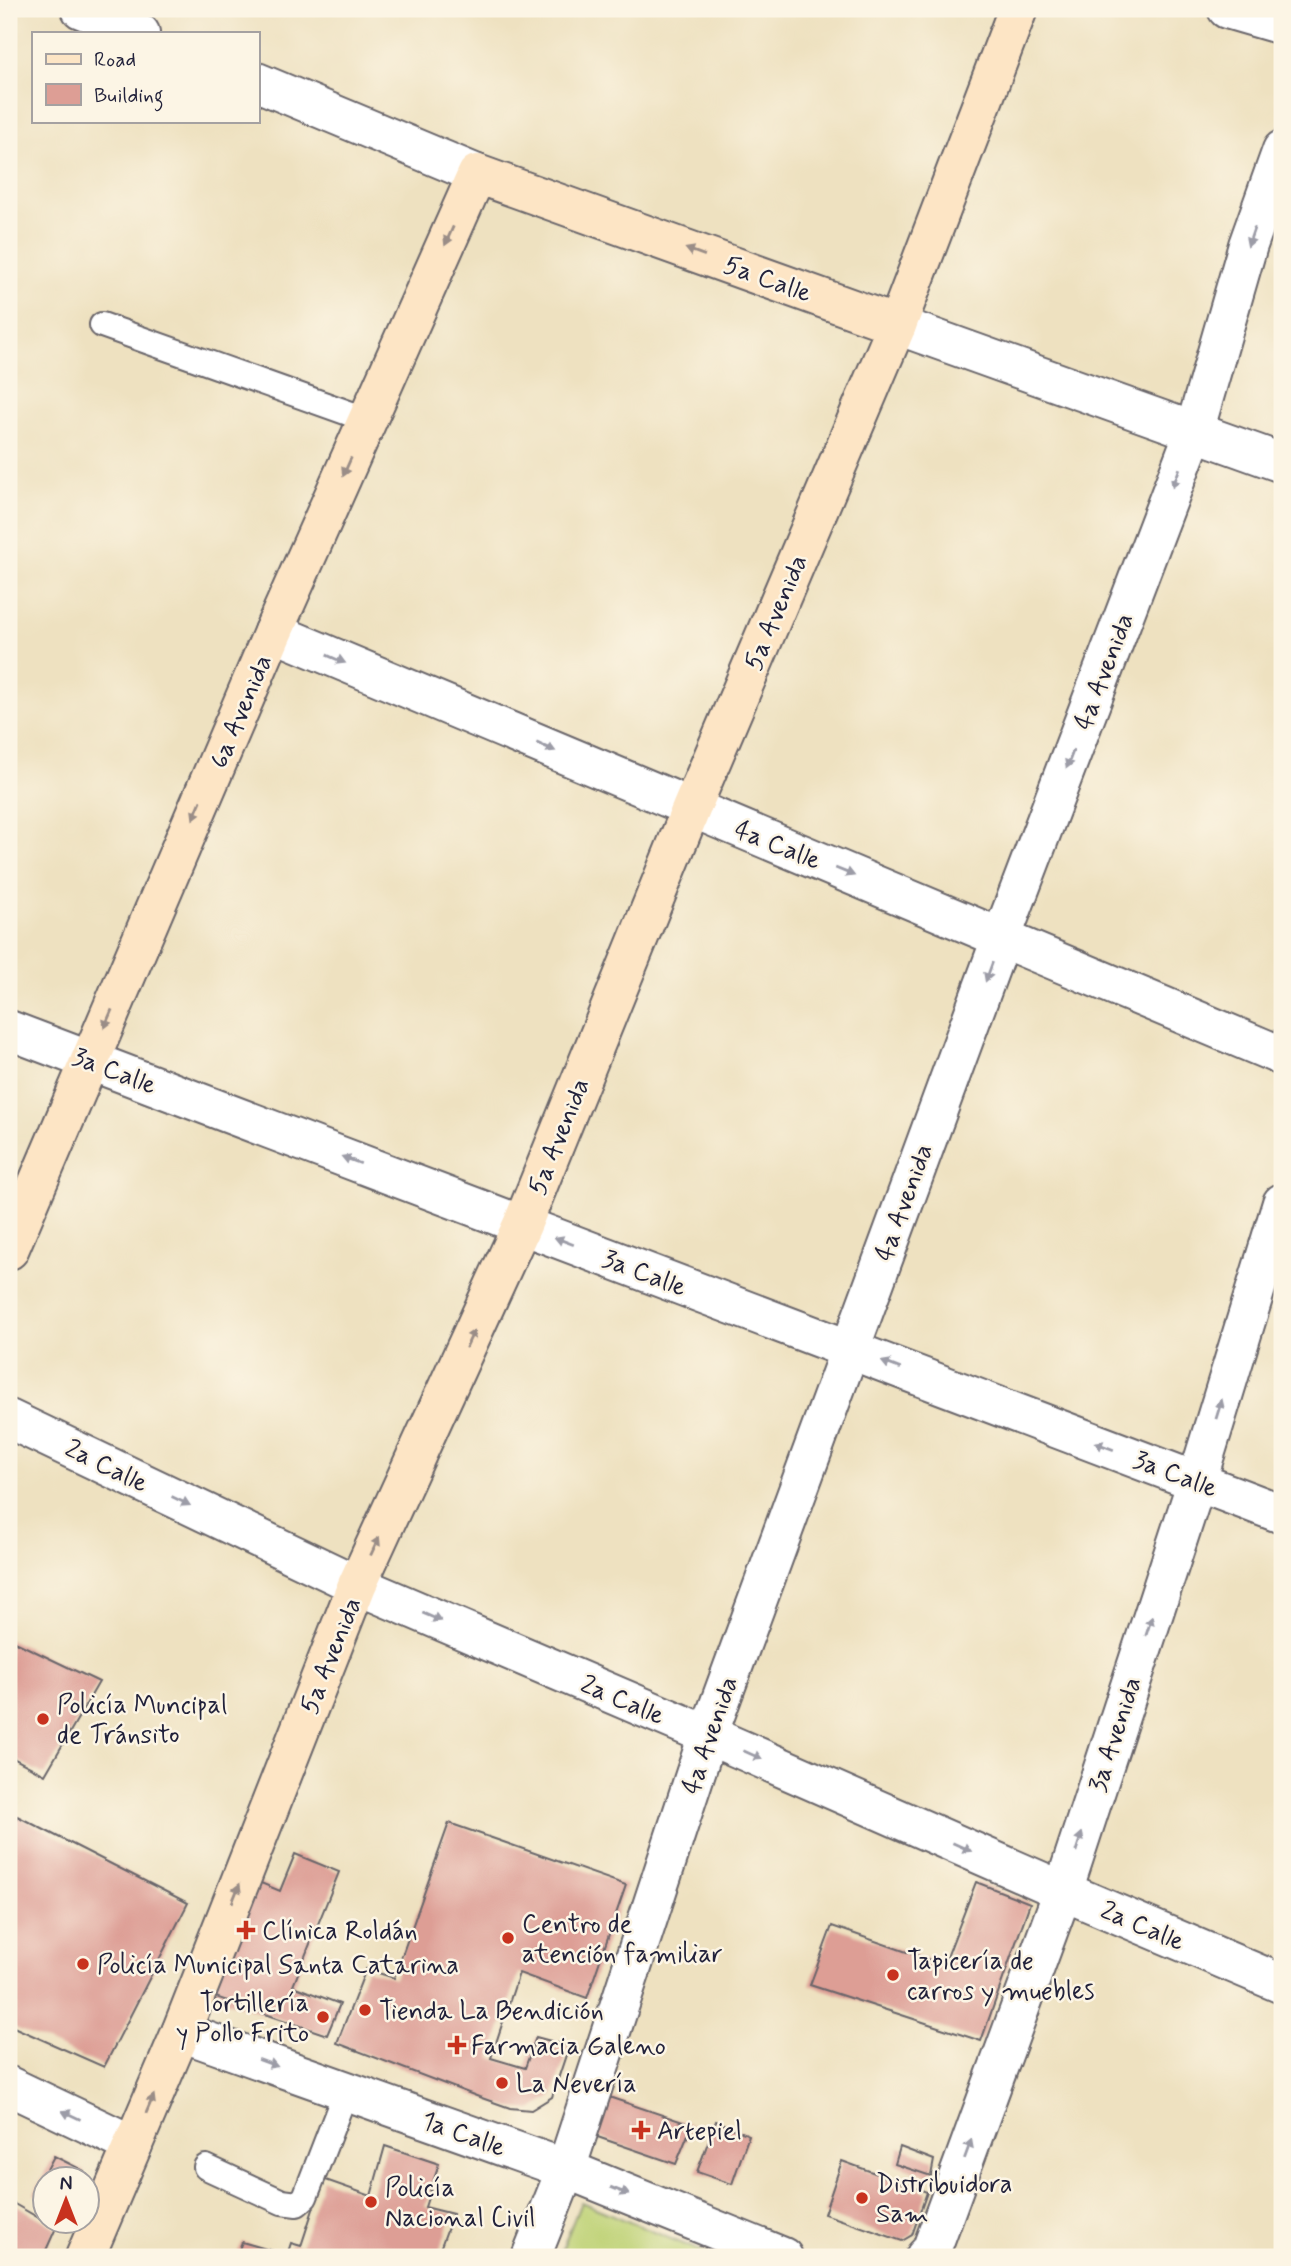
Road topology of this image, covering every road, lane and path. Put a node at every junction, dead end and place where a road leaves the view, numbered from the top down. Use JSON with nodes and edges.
{"nodes":[{"id":1,"x":81,"y":9,"type":"edge"},
{"id":2,"x":1018,"y":9,"type":"edge"},
{"id":3,"x":1227,"y":9,"type":"edge"},
{"id":4,"x":1282,"y":25,"type":"edge"},
{"id":5,"x":138,"y":32,"type":"edge"},
{"id":6,"x":259,"y":83,"type":"edge"},
{"id":7,"x":1282,"y":150,"type":"edge"},
{"id":8,"x":477,"y":174,"type":"junction"},
{"id":9,"x":102,"y":325,"type":"dead end"},
{"id":10,"x":897,"y":325,"type":"junction"},
{"id":11,"x":368,"y":421,"type":"junction"},
{"id":12,"x":1194,"y":432,"type":"junction"},
{"id":13,"x":1282,"y":463,"type":"edge"},
{"id":14,"x":273,"y":632,"type":"junction"},
{"id":15,"x":691,"y":809,"type":"junction"},
{"id":16,"x":1002,"y":936,"type":"junction"},
{"id":17,"x":9,"y":1030,"type":"edge"},
{"id":18,"x":1282,"y":1056,"type":"edge"},
{"id":19,"x":90,"y":1061,"type":"junction"},
{"id":20,"x":1282,"y":1203,"type":"edge"},
{"id":21,"x":522,"y":1225,"type":"junction"},
{"id":22,"x":9,"y":1250,"type":"edge"},
{"id":23,"x":849,"y":1349,"type":"junction"},
{"id":24,"x":9,"y":1419,"type":"edge"},
{"id":25,"x":1197,"y":1481,"type":"junction"},
{"id":26,"x":1282,"y":1514,"type":"edge"},
{"id":27,"x":357,"y":1585,"type":"junction"},
{"id":28,"x":708,"y":1735,"type":"junction"},
{"id":29,"x":1063,"y":1891,"type":"junction"},
{"id":30,"x":1282,"y":1984,"type":"edge"},
{"id":31,"x":181,"y":2032,"type":"junction"},
{"id":32,"x":9,"y":2086,"type":"edge"},
{"id":33,"x":345,"y":2091,"type":"junction"},
{"id":34,"x":133,"y":2145,"type":"junction"},
{"id":35,"x":206,"y":2168,"type":"dead end"},
{"id":36,"x":566,"y":2169,"type":"junction"},
{"id":37,"x":85,"y":2257,"type":"edge"},
{"id":38,"x":531,"y":2257,"type":"edge"},
{"id":39,"x":783,"y":2257,"type":"edge"},
{"id":40,"x":925,"y":2257,"type":"edge"}],
"edges":[{"from":1,"to":5,"type":"street"},
{"from":2,"to":10,"type":"street","name":"5a Avenida"},
{"from":3,"to":4,"type":"street"},
{"from":6,"to":8,"type":"street","name":"5a Calle"},
{"from":7,"to":12,"type":"street","name":"4a Avenida","one_way":true},
{"from":10,"to":8,"type":"street","name":"5a Calle","one_way":true},
{"from":8,"to":11,"type":"street","name":"6a Avenida","one_way":true},
{"from":9,"to":11,"type":"lane"},
{"from":10,"to":12,"type":"street","name":"5a Calle"},
{"from":10,"to":15,"type":"street","name":"5a Avenida"},
{"from":11,"to":14,"type":"street","name":"6a Avenida","one_way":true},
{"from":12,"to":13,"type":"street","name":"5a Calle"},
{"from":12,"to":16,"type":"street","name":"4a Avenida","one_way":true},
{"from":14,"to":15,"type":"street","name":"4a Calle","one_way":true},
{"from":14,"to":19,"type":"street","name":"6a Avenida","one_way":true},
{"from":15,"to":16,"type":"street","name":"4a Calle","one_way":true},
{"from":15,"to":21,"type":"street","name":"5a Avenida"},
{"from":16,"to":18,"type":"street","name":"4a Calle"},
{"from":16,"to":23,"type":"street","name":"4a Avenida","one_way":true},
{"from":17,"to":19,"type":"street","name":"3a Calle"},
{"from":21,"to":19,"type":"street","name":"3a Calle","one_way":true},
{"from":19,"to":22,"type":"street","name":"6a Avenida"},
{"from":25,"to":20,"type":"street","name":"3a Avenida","one_way":true},
{"from":23,"to":21,"type":"street","name":"3a Calle","one_way":true},
{"from":27,"to":21,"type":"street","name":"5a Avenida","one_way":true},
{"from":25,"to":23,"type":"street","name":"3a Calle","one_way":true},
{"from":23,"to":28,"type":"street","name":"4a Avenida"},
{"from":24,"to":27,"type":"street","name":"2a Calle","one_way":true},
{"from":25,"to":26,"type":"street","name":"3a Calle"},
{"from":29,"to":25,"type":"street","name":"3a Avenida","one_way":true},
{"from":27,"to":28,"type":"street","name":"2a Calle","one_way":true},
{"from":31,"to":27,"type":"street","name":"5a Avenida","one_way":true},
{"from":28,"to":29,"type":"street","name":"2a Calle","one_way":true},
{"from":28,"to":36,"type":"street","name":"4a Avenida"},
{"from":29,"to":30,"type":"street","name":"2a Calle"},
{"from":40,"to":29,"type":"street","name":"3a Avenida","one_way":true},
{"from":31,"to":33,"type":"street","name":"1a Calle","one_way":true},
{"from":34,"to":31,"type":"street","name":"5a Avenida","one_way":true},
{"from":34,"to":32,"type":"street","one_way":true},
{"from":33,"to":35,"type":"lane"},
{"from":33,"to":36,"type":"street","name":"1a Calle"},
{"from":34,"to":37,"type":"street","name":"5a Avenida"},
{"from":36,"to":38,"type":"street","name":"4a Avenida"},
{"from":36,"to":39,"type":"street","name":"1a Calle","one_way":true}]}
